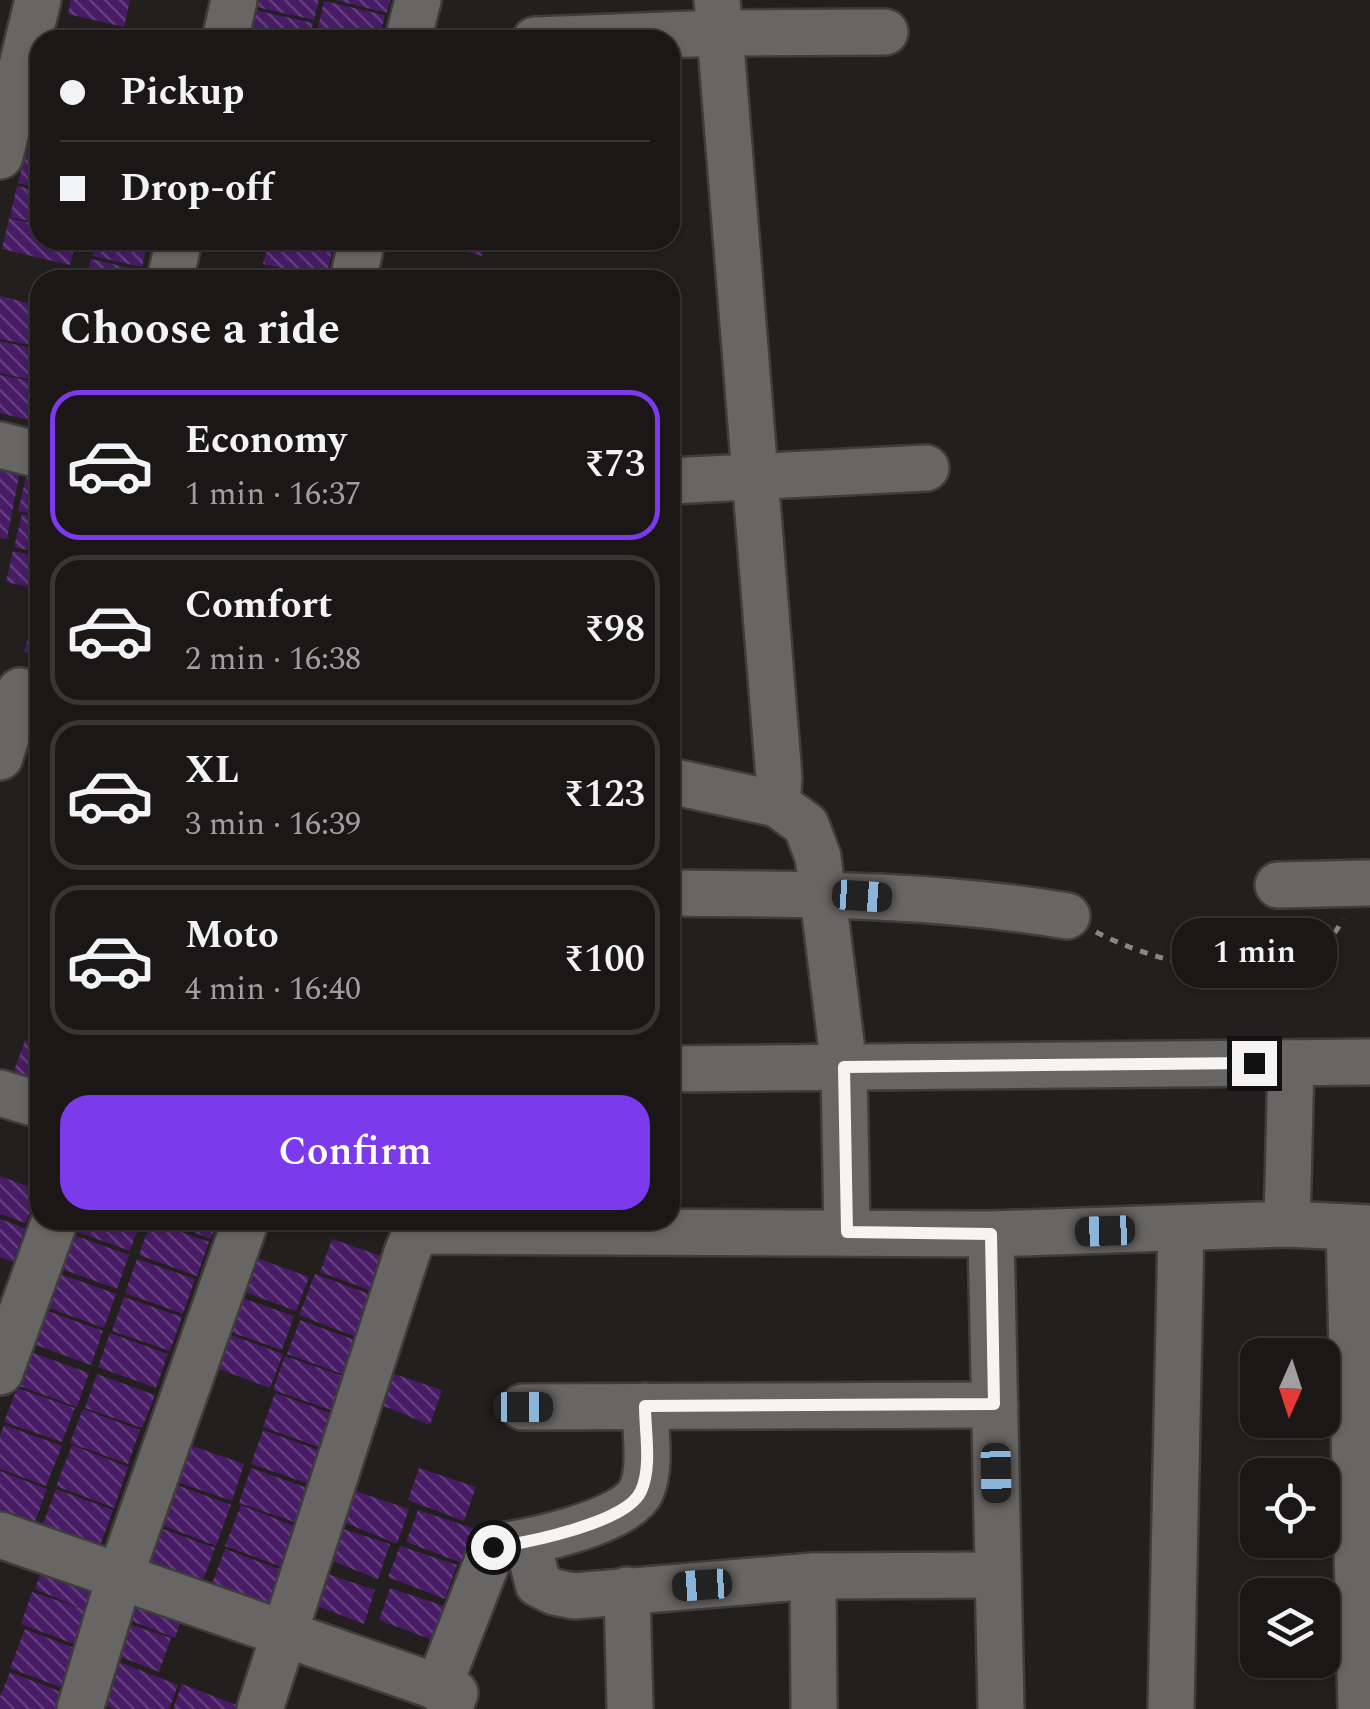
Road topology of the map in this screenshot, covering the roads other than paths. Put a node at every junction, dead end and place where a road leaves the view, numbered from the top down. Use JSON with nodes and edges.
{"nodes":[{"id":1,"x":38,"y":0,"type":"edge"},
{"id":2,"x":234,"y":0,"type":"edge"},
{"id":3,"x":418,"y":0,"type":"edge"},
{"id":4,"x":719,"y":16,"type":"edge"},
{"id":5,"x":31,"y":30,"type":"edge"},
{"id":6,"x":227,"y":30,"type":"edge"},
{"id":7,"x":410,"y":30,"type":"edge"},
{"id":8,"x":612,"y":30,"type":"edge"},
{"id":9,"x":885,"y":32,"type":"dead end"},
{"id":10,"x":30,"y":33,"type":"edge"},
{"id":11,"x":0,"y":156,"type":"edge"},
{"id":12,"x":0,"y":445,"type":"edge"},
{"id":13,"x":30,"y":452,"type":"edge"},
{"id":14,"x":926,"y":468,"type":"dead end"},
{"id":15,"x":756,"y":476,"type":"junction"},
{"id":16,"x":680,"y":480,"type":"edge"},
{"id":17,"x":20,"y":690,"type":"edge"},
{"id":18,"x":0,"y":757,"type":"edge"},
{"id":19,"x":680,"y":783,"type":"edge"},
{"id":20,"x":778,"y":804,"type":"junction"},
{"id":21,"x":1363,"y":883,"type":"edge"},
{"id":22,"x":1278,"y":885,"type":"dead end"},
{"id":23,"x":680,"y":892,"type":"edge"},
{"id":24,"x":823,"y":894,"type":"junction"},
{"id":25,"x":1067,"y":916,"type":"road end"},
{"id":26,"x":1370,"y":1062,"type":"edge"},
{"id":27,"x":1291,"y":1063,"type":"junction"},
{"id":28,"x":844,"y":1067,"type":"junction"},
{"id":29,"x":680,"y":1069,"type":"edge"},
{"id":30,"x":0,"y":1093,"type":"edge"},
{"id":31,"x":30,"y":1102,"type":"edge"},
{"id":32,"x":1288,"y":1224,"type":"junction"},
{"id":33,"x":1360,"y":1228,"type":"edge"},
{"id":34,"x":1181,"y":1229,"type":"junction"},
{"id":35,"x":51,"y":1230,"type":"edge"},
{"id":36,"x":242,"y":1230,"type":"edge"},
{"id":37,"x":847,"y":1232,"type":"junction"},
{"id":38,"x":991,"y":1234,"type":"junction"},
{"id":39,"x":0,"y":1372,"type":"edge"},
{"id":40,"x":994,"y":1404,"type":"junction"},
{"id":41,"x":645,"y":1406,"type":"junction"},
{"id":42,"x":523,"y":1407,"type":"dead end"},
{"id":43,"x":1364,"y":1520,"type":"edge"},
{"id":44,"x":0,"y":1535,"type":"edge"},
{"id":45,"x":528,"y":1542,"type":"junction"},
{"id":46,"x":998,"y":1575,"type":"junction"},
{"id":47,"x":813,"y":1576,"type":"junction"},
{"id":48,"x":119,"y":1579,"type":"junction"},
{"id":49,"x":627,"y":1590,"type":"junction"},
{"id":50,"x":283,"y":1636,"type":"junction"},
{"id":51,"x":444,"y":1698,"type":"edge"},
{"id":52,"x":80,"y":1709,"type":"edge"},
{"id":53,"x":260,"y":1709,"type":"edge"},
{"id":54,"x":630,"y":1709,"type":"edge"},
{"id":55,"x":814,"y":1709,"type":"edge"},
{"id":56,"x":1002,"y":1709,"type":"edge"},
{"id":57,"x":1172,"y":1709,"type":"edge"},
{"id":58,"x":1361,"y":1709,"type":"edge"}],
"edges":[{"from":1,"to":5,"type":"street"},
{"from":2,"to":6,"type":"street"},
{"from":3,"to":7,"type":"street"},
{"from":4,"to":8,"type":"street"},
{"from":4,"to":9,"type":"street"},
{"from":4,"to":15,"type":"street"},
{"from":10,"to":11,"type":"street"},
{"from":12,"to":13,"type":"street"},
{"from":14,"to":15,"type":"street"},
{"from":15,"to":16,"type":"street"},
{"from":15,"to":20,"type":"street"},
{"from":17,"to":18,"type":"street"},
{"from":19,"to":20,"type":"street"},
{"from":20,"to":24,"type":"street"},
{"from":21,"to":22,"type":"street"},
{"from":23,"to":24,"type":"street"},
{"from":24,"to":25,"type":"street"},
{"from":24,"to":28,"type":"street"},
{"from":26,"to":27,"type":"street"},
{"from":27,"to":28,"type":"street"},
{"from":27,"to":32,"type":"street"},
{"from":28,"to":29,"type":"street"},
{"from":28,"to":37,"type":"street"},
{"from":30,"to":31,"type":"street"},
{"from":32,"to":33,"type":"street"},
{"from":32,"to":34,"type":"street"},
{"from":33,"to":43,"type":"street"},
{"from":34,"to":38,"type":"street"},
{"from":34,"to":57,"type":"street"},
{"from":35,"to":39,"type":"street"},
{"from":36,"to":48,"type":"street"},
{"from":37,"to":38,"type":"street"},
{"from":37,"to":50,"type":"street"},
{"from":38,"to":40,"type":"street"},
{"from":40,"to":41,"type":"street"},
{"from":40,"to":46,"type":"street"},
{"from":41,"to":42,"type":"street"},
{"from":41,"to":45,"type":"street"},
{"from":43,"to":58,"type":"street"},
{"from":44,"to":48,"type":"street"},
{"from":45,"to":49,"type":"street"},
{"from":45,"to":51,"type":"street"},
{"from":46,"to":47,"type":"street"},
{"from":46,"to":56,"type":"street"},
{"from":47,"to":49,"type":"street"},
{"from":47,"to":55,"type":"street"},
{"from":48,"to":50,"type":"street"},
{"from":48,"to":52,"type":"street"},
{"from":49,"to":54,"type":"street"},
{"from":50,"to":51,"type":"street"},
{"from":50,"to":53,"type":"street"}]}
